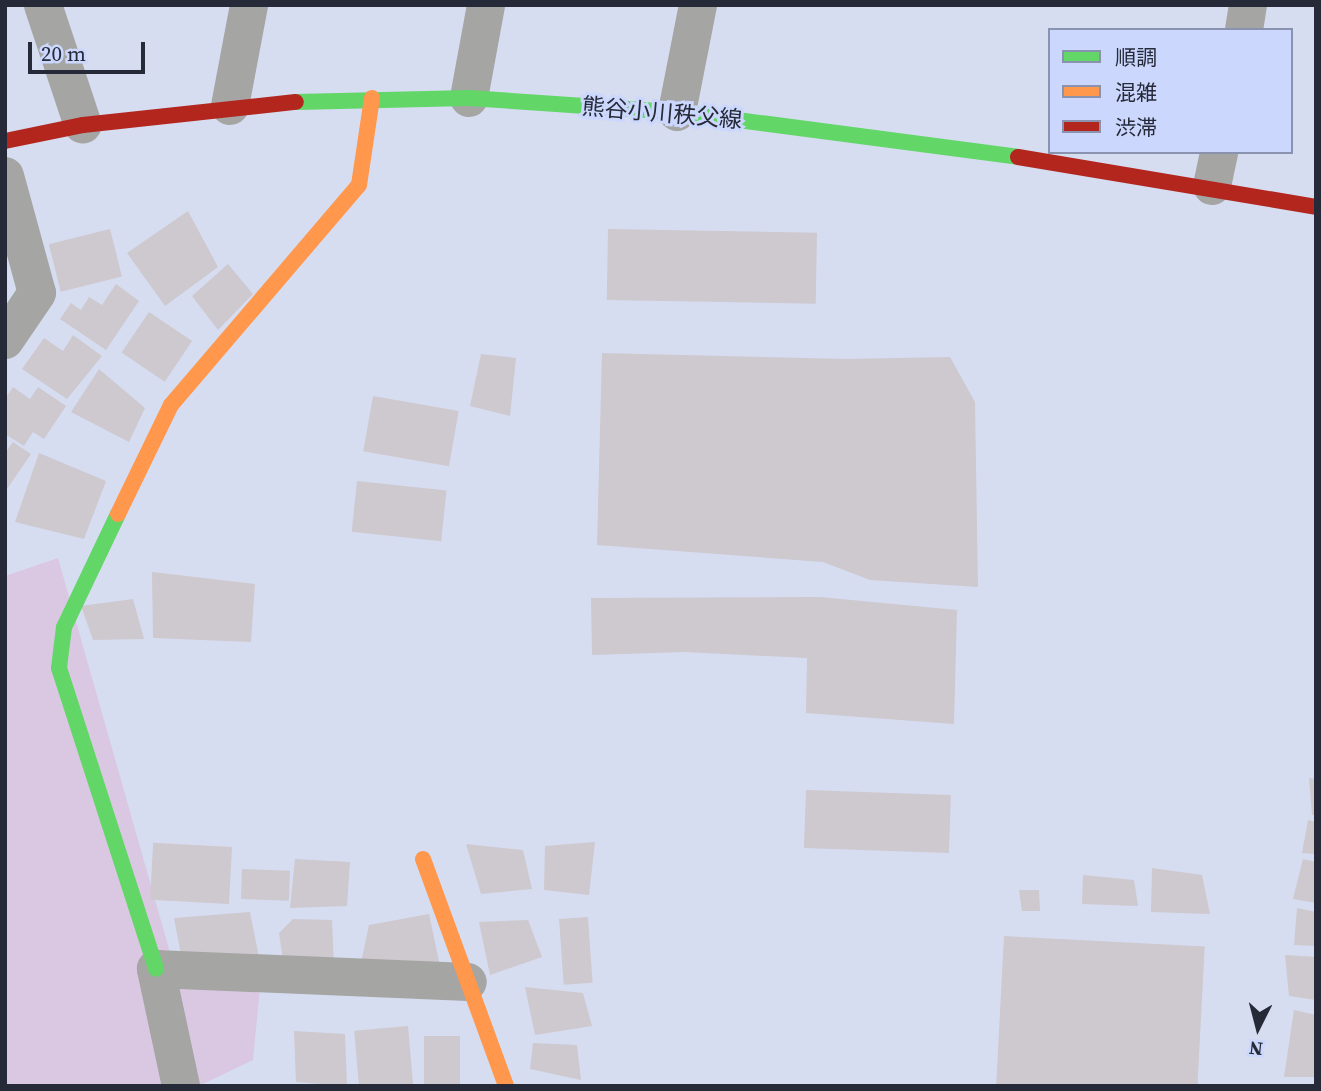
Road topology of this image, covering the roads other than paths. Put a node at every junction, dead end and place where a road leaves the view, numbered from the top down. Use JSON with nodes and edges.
{"nodes":[{"id":1,"x":43,"y":5,"type":"edge"},
{"id":2,"x":249,"y":5,"type":"edge"},
{"id":3,"x":486,"y":5,"type":"edge"},
{"id":4,"x":698,"y":5,"type":"edge"},
{"id":5,"x":1248,"y":5,"type":"edge"},
{"id":6,"x":1244,"y":28,"type":"edge"},
{"id":7,"x":372,"y":97,"type":"junction"},
{"id":8,"x":469,"y":98,"type":"junction"},
{"id":9,"x":230,"y":106,"type":"junction"},
{"id":10,"x":677,"y":112,"type":"junction"},
{"id":11,"x":83,"y":125,"type":"junction"},
{"id":12,"x":5,"y":141,"type":"edge"},
{"id":13,"x":1048,"y":152,"type":"edge"},
{"id":14,"x":1067,"y":154,"type":"edge"},
{"id":15,"x":1216,"y":169,"type":"edge"},
{"id":16,"x":5,"y":176,"type":"edge"},
{"id":17,"x":1316,"y":207,"type":"edge"},
{"id":18,"x":16,"y":258,"type":"edge"},
{"id":19,"x":5,"y":340,"type":"edge"},
{"id":20,"x":423,"y":859,"type":"dead end"},
{"id":21,"x":156,"y":969,"type":"junction"},
{"id":22,"x":468,"y":982,"type":"junction"},
{"id":23,"x":181,"y":1086,"type":"edge"},
{"id":24,"x":506,"y":1086,"type":"edge"}],
"edges":[{"from":1,"to":11,"type":"street"},
{"from":2,"to":9,"type":"street"},
{"from":3,"to":8,"type":"street"},
{"from":4,"to":10,"type":"street"},
{"from":5,"to":6,"type":"street"},
{"from":7,"to":8,"type":"main road","name":"熊谷小川秩父線"},
{"from":7,"to":9,"type":"main road","name":"熊谷小川秩父線"},
{"from":7,"to":21,"type":"main road"},
{"from":8,"to":10,"type":"main road","name":"熊谷小川秩父線"},
{"from":9,"to":11,"type":"main road","name":"熊谷小川秩父線"},
{"from":10,"to":13,"type":"main road","name":"熊谷小川秩父線"},
{"from":11,"to":12,"type":"main road","name":"熊谷小川秩父線"},
{"from":14,"to":15,"type":"main road","name":"熊谷小川秩父線"},
{"from":15,"to":17,"type":"main road","name":"熊谷小川秩父線"},
{"from":16,"to":18,"type":"street"},
{"from":18,"to":19,"type":"street"},
{"from":20,"to":22,"type":"main road"},
{"from":21,"to":22,"type":"street"},
{"from":21,"to":23,"type":"street"},
{"from":22,"to":24,"type":"main road"}]}
